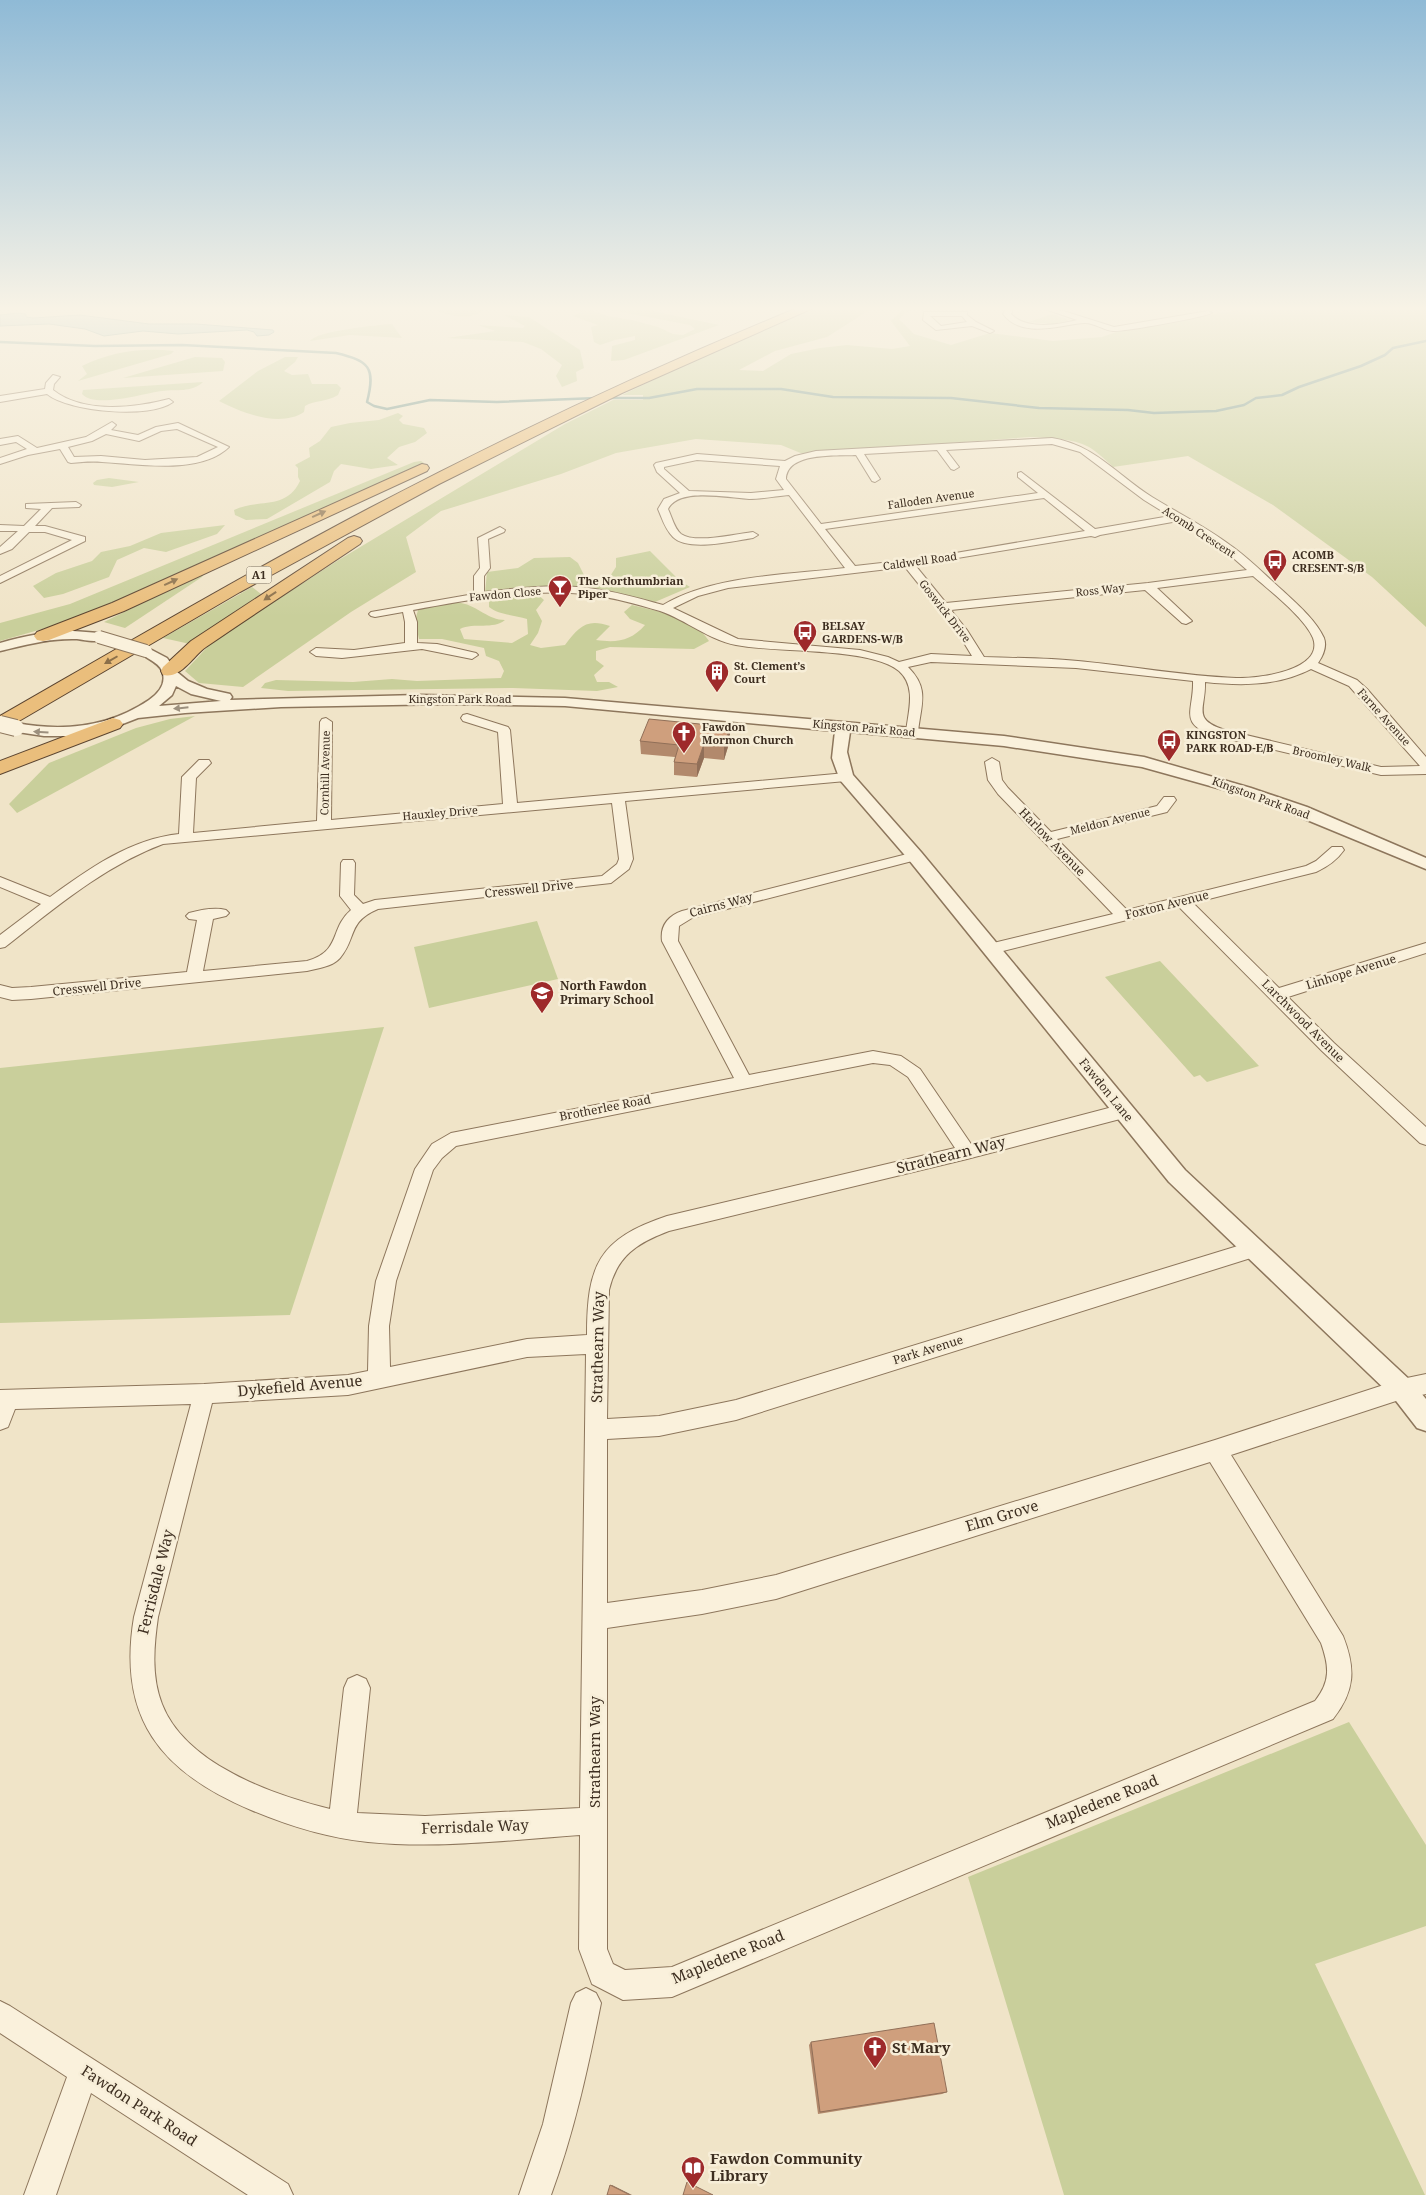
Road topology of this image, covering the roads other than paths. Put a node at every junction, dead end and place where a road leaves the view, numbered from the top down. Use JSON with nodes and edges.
{"nodes":[{"id":1,"x":121,"y":411,"type":"edge"},
{"id":2,"x":565,"y":411,"type":"edge"},
{"id":3,"x":565,"y":411,"type":"edge"},
{"id":4,"x":104,"y":431,"type":"junction"},
{"id":5,"x":517,"y":434,"type":"junction"},
{"id":6,"x":0,"y":442,"type":"edge"},
{"id":7,"x":62,"y":445,"type":"junction"},
{"id":8,"x":939,"y":446,"type":"junction"},
{"id":9,"x":34,"y":450,"type":"junction"},
{"id":10,"x":858,"y":451,"type":"junction"},
{"id":11,"x":458,"y":453,"type":"dead end"},
{"id":12,"x":0,"y":460,"type":"edge"},
{"id":13,"x":432,"y":464,"type":"dead end"},
{"id":14,"x":786,"y":464,"type":"junction"},
{"id":15,"x":954,"y":468,"type":"dead end"},
{"id":16,"x":1021,"y":475,"type":"dead end"},
{"id":17,"x":875,"y":478,"type":"dead end"},
{"id":18,"x":791,"y":492,"type":"junction"},
{"id":19,"x":688,"y":495,"type":"junction"},
{"id":20,"x":1046,"y":495,"type":"junction"},
{"id":21,"x":76,"y":505,"type":"dead end"},
{"id":22,"x":29,"y":506,"type":"dead end"},
{"id":23,"x":49,"y":506,"type":"junction"},
{"id":24,"x":1179,"y":518,"type":"junction"},
{"id":25,"x":819,"y":527,"type":"junction"},
{"id":26,"x":0,"y":528,"type":"edge"},
{"id":27,"x":27,"y":528,"type":"junction"},
{"id":28,"x":500,"y":530,"type":"dead end"},
{"id":29,"x":1095,"y":534,"type":"junction"},
{"id":30,"x":753,"y":535,"type":"dead end"},
{"id":31,"x":0,"y":551,"type":"edge"},
{"id":32,"x":908,"y":563,"type":"junction"},
{"id":33,"x":852,"y":570,"type":"junction"},
{"id":34,"x":1256,"y":572,"type":"junction"},
{"id":35,"x":0,"y":580,"type":"edge"},
{"id":36,"x":1148,"y":586,"type":"junction"},
{"id":37,"x":479,"y":596,"type":"junction"},
{"id":38,"x":407,"y":608,"type":"junction"},
{"id":39,"x":943,"y":608,"type":"junction"},
{"id":40,"x":664,"y":609,"type":"junction"},
{"id":41,"x":375,"y":614,"type":"dead end"},
{"id":42,"x":1186,"y":621,"type":"dead end"},
{"id":43,"x":43,"y":636,"type":"junction"},
{"id":44,"x":411,"y":646,"type":"junction"},
{"id":45,"x":0,"y":647,"type":"edge"},
{"id":46,"x":316,"y":652,"type":"dead end"},
{"id":47,"x":472,"y":654,"type":"dead end"},
{"id":48,"x":980,"y":660,"type":"junction"},
{"id":49,"x":1311,"y":664,"type":"junction"},
{"id":50,"x":900,"y":665,"type":"junction"},
{"id":51,"x":170,"y":673,"type":"junction"},
{"id":52,"x":1199,"y":679,"type":"junction"},
{"id":53,"x":282,"y":702,"type":"junction"},
{"id":54,"x":0,"y":709,"type":"edge"},
{"id":55,"x":137,"y":714,"type":"junction"},
{"id":56,"x":466,"y":718,"type":"dead end"},
{"id":57,"x":326,"y":722,"type":"dead end"},
{"id":58,"x":113,"y":724,"type":"junction"},
{"id":59,"x":5,"y":725,"type":"edge"},
{"id":60,"x":844,"y":726,"type":"junction"},
{"id":61,"x":912,"y":732,"type":"junction"},
{"id":62,"x":992,"y":762,"type":"dead end"},
{"id":63,"x":204,"y":763,"type":"dead end"},
{"id":64,"x":1426,"y":765,"type":"edge"},
{"id":65,"x":0,"y":768,"type":"edge"},
{"id":66,"x":1426,"y":770,"type":"edge"},
{"id":67,"x":846,"y":777,"type":"junction"},
{"id":68,"x":618,"y":798,"type":"junction"},
{"id":69,"x":1169,"y":800,"type":"dead end"},
{"id":70,"x":510,"y":807,"type":"junction"},
{"id":71,"x":324,"y":824,"type":"junction"},
{"id":72,"x":186,"y":836,"type":"junction"},
{"id":73,"x":1047,"y":837,"type":"junction"},
{"id":74,"x":1337,"y":850,"type":"dead end"},
{"id":75,"x":914,"y":856,"type":"junction"},
{"id":76,"x":348,"y":863,"type":"dead end"},
{"id":77,"x":1426,"y":864,"type":"edge"},
{"id":78,"x":0,"y":882,"type":"edge"},
{"id":79,"x":1182,"y":901,"type":"junction"},
{"id":80,"x":52,"y":904,"type":"junction"},
{"id":81,"x":360,"y":911,"type":"junction"},
{"id":82,"x":207,"y":915,"type":"dead end"},
{"id":83,"x":1124,"y":916,"type":"junction"},
{"id":84,"x":0,"y":944,"type":"edge"},
{"id":85,"x":1426,"y":948,"type":"edge"},
{"id":86,"x":991,"y":949,"type":"junction"},
{"id":87,"x":194,"y":977,"type":"junction"},
{"id":88,"x":0,"y":991,"type":"edge"},
{"id":89,"x":1276,"y":995,"type":"junction"},
{"id":90,"x":744,"y":1081,"type":"junction"},
{"id":91,"x":1124,"y":1111,"type":"junction"},
{"id":92,"x":1426,"y":1138,"type":"edge"},
{"id":93,"x":967,"y":1152,"type":"junction"},
{"id":94,"x":1254,"y":1249,"type":"junction"},
{"id":95,"x":597,"y":1344,"type":"junction"},
{"id":96,"x":379,"y":1378,"type":"junction"},
{"id":97,"x":1426,"y":1384,"type":"edge"},
{"id":98,"x":1402,"y":1389,"type":"junction"},
{"id":99,"x":204,"y":1394,"type":"junction"},
{"id":100,"x":4,"y":1400,"type":"edge"},
{"id":101,"x":1426,"y":1419,"type":"edge"},
{"id":102,"x":0,"y":1420,"type":"edge"},
{"id":103,"x":596,"y":1430,"type":"junction"},
{"id":104,"x":1215,"y":1450,"type":"junction"},
{"id":105,"x":596,"y":1617,"type":"junction"},
{"id":106,"x":357,"y":1688,"type":"dead end"},
{"id":107,"x":594,"y":1821,"type":"junction"},
{"id":108,"x":342,"y":1824,"type":"junction"},
{"id":109,"x":602,"y":1974,"type":"joint"},
{"id":110,"x":586,"y":2003,"type":"dead end"},
{"id":111,"x":0,"y":2016,"type":"edge"},
{"id":112,"x":84,"y":2070,"type":"junction"},
{"id":113,"x":40,"y":2195,"type":"edge"},
{"id":114,"x":277,"y":2195,"type":"edge"},
{"id":115,"x":535,"y":2195,"type":"edge"}],
"edges":[{"from":1,"to":4,"type":"street"},
{"from":2,"to":5,"type":"highway","number":"A1"},
{"from":3,"to":5,"type":"highway","number":"A1"},
{"from":4,"to":7,"type":"street"},
{"from":4,"to":7,"type":"street"},
{"from":5,"to":11,"type":"highway","number":"A1"},
{"from":5,"to":51,"type":"highway","number":"A1","one_way":true},
{"from":5,"to":54,"type":"highway","number":"A1"},
{"from":5,"to":59,"type":"highway","number":"A1","one_way":true},
{"from":6,"to":9,"type":"street"},
{"from":7,"to":9,"type":"street"},
{"from":8,"to":10,"type":"street","name":"Acomb Crescent"},
{"from":8,"to":15,"type":"street"},
{"from":8,"to":24,"type":"street","name":"Acomb Crescent"},
{"from":9,"to":12,"type":"street"},
{"from":10,"to":14,"type":"street","name":"Acomb Crescent"},
{"from":10,"to":17,"type":"street"},
{"from":43,"to":13,"type":"highway","number":"A1","one_way":true},
{"from":14,"to":18,"type":"street"},
{"from":14,"to":19,"type":"street"},
{"from":16,"to":20,"type":"street"},
{"from":18,"to":19,"type":"street"},
{"from":18,"to":25,"type":"street"},
{"from":19,"to":30,"type":"street"},
{"from":20,"to":25,"type":"street","name":"Falloden Avenue"},
{"from":20,"to":29,"type":"street"},
{"from":21,"to":23,"type":"street"},
{"from":22,"to":23,"type":"street"},
{"from":23,"to":27,"type":"street"},
{"from":24,"to":29,"type":"street","name":"Caldwell Road"},
{"from":24,"to":34,"type":"street","name":"Acomb Crescent"},
{"from":25,"to":33,"type":"street"},
{"from":26,"to":27,"type":"street"},
{"from":27,"to":31,"type":"street"},
{"from":27,"to":35,"type":"street"},
{"from":28,"to":37,"type":"street"},
{"from":29,"to":32,"type":"street","name":"Caldwell Road"},
{"from":32,"to":33,"type":"street","name":"Caldwell Road"},
{"from":32,"to":39,"type":"street","name":"Goswick Drive"},
{"from":33,"to":40,"type":"street","name":"Caldwell Road"},
{"from":34,"to":36,"type":"street","name":"Ross Way"},
{"from":34,"to":49,"type":"street","name":"Acomb Crescent"},
{"from":36,"to":39,"type":"street","name":"Ross Way"},
{"from":36,"to":42,"type":"street"},
{"from":37,"to":38,"type":"street","name":"Fawdon Close"},
{"from":37,"to":40,"type":"street","name":"Fawdon Close"},
{"from":38,"to":41,"type":"street","name":"Fawdon Close"},
{"from":38,"to":44,"type":"street"},
{"from":39,"to":48,"type":"street","name":"Goswick Drive"},
{"from":40,"to":50,"type":"street","name":"Fawdon Close"},
{"from":43,"to":45,"type":"street","name":"Kingston Park Road"},
{"from":43,"to":51,"type":"street","name":"Kingston Park Road","bridge":true},
{"from":44,"to":46,"type":"street"},
{"from":44,"to":47,"type":"street"},
{"from":48,"to":50,"type":"street"},
{"from":48,"to":52,"type":"street"},
{"from":49,"to":52,"type":"street"},
{"from":49,"to":64,"type":"street","name":"Farne Avenue"},
{"from":50,"to":61,"type":"street"},
{"from":51,"to":53,"type":"street","name":"Kingston Park Road"},
{"from":51,"to":55,"type":"street"},
{"from":52,"to":66,"type":"street","name":"Broomley Walk"},
{"from":53,"to":55,"type":"street","name":"Kingston Park Road","one_way":true},
{"from":53,"to":60,"type":"street","name":"Kingston Park Road"},
{"from":55,"to":58,"type":"street"},
{"from":56,"to":70,"type":"street"},
{"from":57,"to":71,"type":"street","name":"Cornhill Avenue"},
{"from":58,"to":59,"type":"street","one_way":true},
{"from":58,"to":65,"type":"highway"},
{"from":60,"to":61,"type":"street","name":"Kingston Park Road"},
{"from":60,"to":67,"type":"street","name":"Fawdon Lane"},
{"from":61,"to":77,"type":"street","name":"Kingston Park Road"},
{"from":62,"to":73,"type":"street","name":"Harlow Avenue"},
{"from":63,"to":72,"type":"street"},
{"from":67,"to":68,"type":"street","name":"Hauxley Drive"},
{"from":67,"to":75,"type":"street","name":"Fawdon Lane"},
{"from":68,"to":70,"type":"street","name":"Hauxley Drive"},
{"from":68,"to":81,"type":"street","name":"Cresswell Drive"},
{"from":69,"to":73,"type":"street","name":"Meldon Avenue"},
{"from":70,"to":71,"type":"street","name":"Hauxley Drive"},
{"from":71,"to":72,"type":"street","name":"Hauxley Drive"},
{"from":72,"to":80,"type":"street","name":"Hauxley Drive"},
{"from":73,"to":83,"type":"street","name":"Harlow Avenue"},
{"from":74,"to":79,"type":"street","name":"Foxton Avenue"},
{"from":75,"to":86,"type":"street","name":"Fawdon Lane"},
{"from":75,"to":90,"type":"street","name":"Cairns Way"},
{"from":76,"to":81,"type":"street"},
{"from":78,"to":80,"type":"street"},
{"from":79,"to":83,"type":"street","name":"Foxton Avenue"},
{"from":79,"to":89,"type":"street","name":"Larchwood Avenue"},
{"from":80,"to":84,"type":"street","name":"Hauxley Drive"},
{"from":81,"to":87,"type":"street","name":"Cresswell Drive"},
{"from":82,"to":87,"type":"street"},
{"from":83,"to":86,"type":"street","name":"Foxton Avenue"},
{"from":85,"to":89,"type":"street","name":"Linhope Avenue"},
{"from":86,"to":91,"type":"street","name":"Fawdon Lane"},
{"from":87,"to":88,"type":"street","name":"Cresswell Drive"},
{"from":89,"to":92,"type":"street","name":"Larchwood Avenue"},
{"from":90,"to":93,"type":"street","name":"Brotherlee Road"},
{"from":90,"to":96,"type":"street","name":"Brotherlee Road"},
{"from":91,"to":93,"type":"street","name":"Strathearn Way"},
{"from":91,"to":94,"type":"street","name":"Fawdon Lane"},
{"from":93,"to":95,"type":"street","name":"Strathearn Way"},
{"from":94,"to":98,"type":"street","name":"Fawdon Lane"},
{"from":94,"to":103,"type":"street","name":"Park Avenue"},
{"from":95,"to":96,"type":"street","name":"Dykefield Avenue"},
{"from":95,"to":103,"type":"street","name":"Strathearn Way"},
{"from":96,"to":99,"type":"street","name":"Dykefield Avenue"},
{"from":97,"to":98,"type":"street","name":"Elm Grove"},
{"from":98,"to":101,"type":"street","name":"Fawdon Lane"},
{"from":98,"to":104,"type":"street","name":"Elm Grove"},
{"from":99,"to":100,"type":"street","name":"Dykefield Avenue"},
{"from":99,"to":108,"type":"street","name":"Ferrisdale Way"},
{"from":100,"to":102,"type":"street"},
{"from":103,"to":105,"type":"street","name":"Strathearn Way"},
{"from":104,"to":105,"type":"street","name":"Elm Grove"},
{"from":104,"to":109,"type":"street","name":"Mapledene Road"},
{"from":105,"to":107,"type":"street","name":"Strathearn Way"},
{"from":106,"to":108,"type":"street"},
{"from":107,"to":108,"type":"street","name":"Ferrisdale Way"},
{"from":107,"to":109,"type":"street","name":"Strathearn Way"},
{"from":110,"to":115,"type":"street"},
{"from":111,"to":112,"type":"street","name":"Fawdon Park Road"},
{"from":112,"to":113,"type":"street"},
{"from":112,"to":114,"type":"street","name":"Fawdon Park Road"}]}
